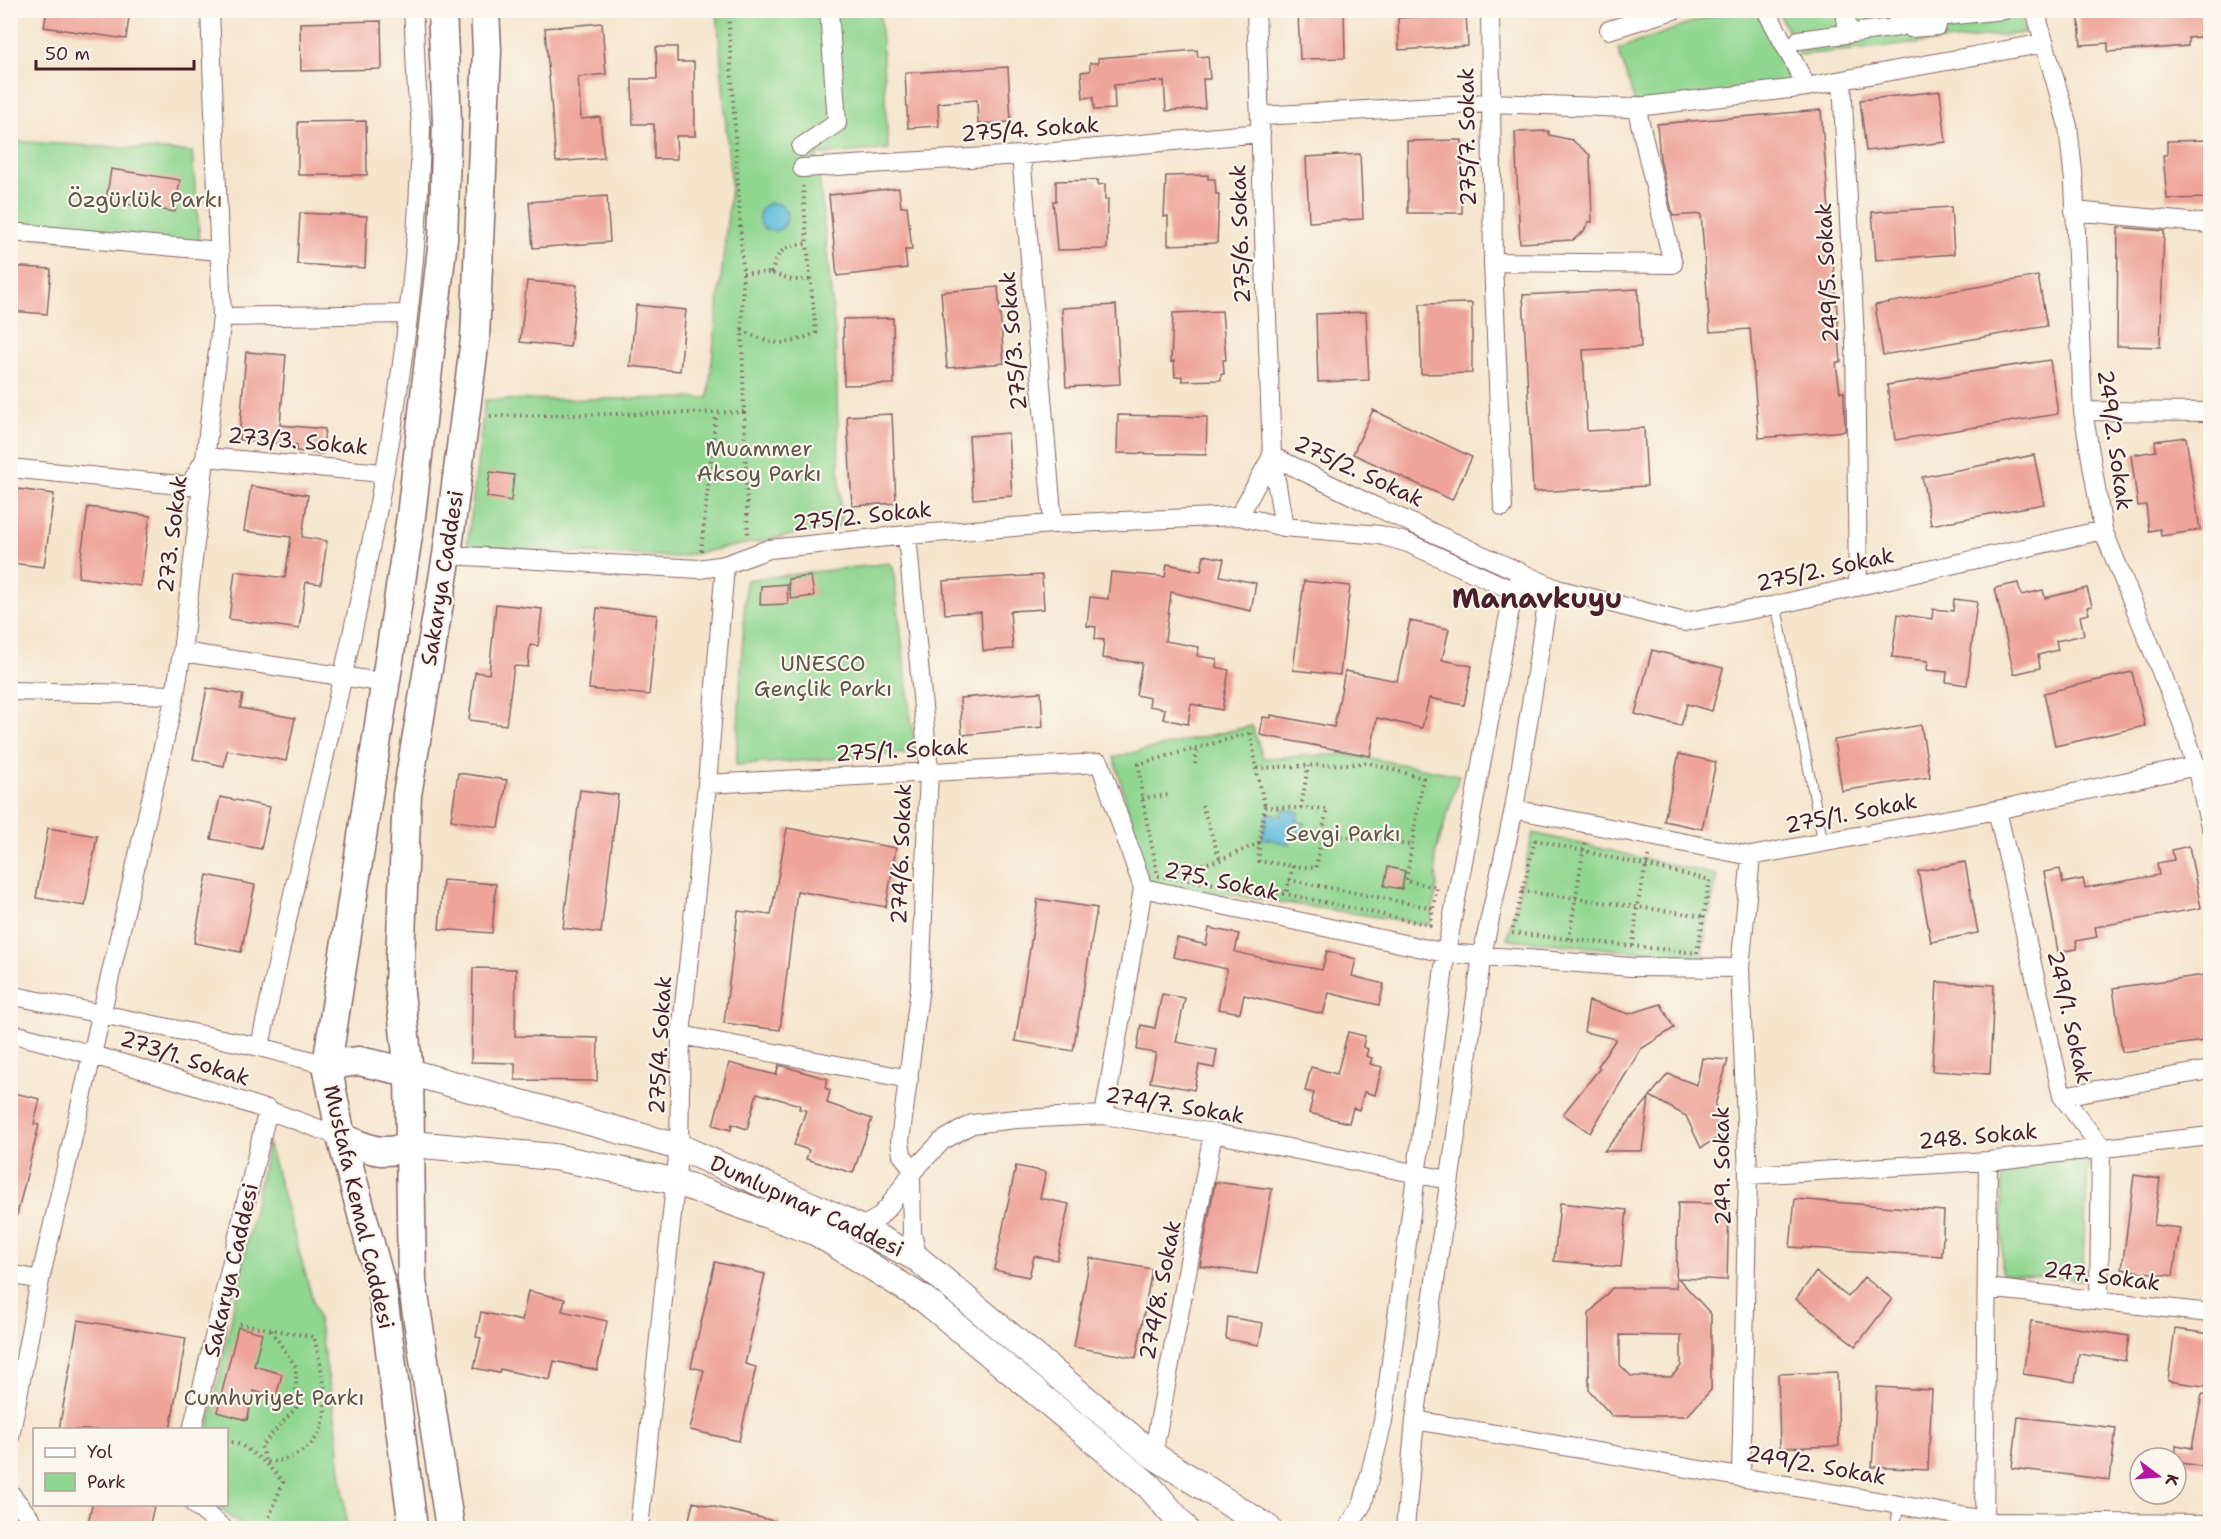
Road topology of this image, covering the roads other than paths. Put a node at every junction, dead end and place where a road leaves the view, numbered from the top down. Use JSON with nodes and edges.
{"nodes":[{"id":1,"x":210,"y":10,"type":"edge"},
{"id":2,"x":413,"y":10,"type":"edge"},
{"id":3,"x":442,"y":10,"type":"edge"},
{"id":4,"x":485,"y":10,"type":"edge"},
{"id":5,"x":829,"y":10,"type":"edge"},
{"id":6,"x":1256,"y":10,"type":"edge"},
{"id":7,"x":1490,"y":10,"type":"edge"},
{"id":8,"x":1674,"y":10,"type":"edge"},
{"id":9,"x":1766,"y":10,"type":"edge"},
{"id":10,"x":1845,"y":10,"type":"edge"},
{"id":11,"x":2004,"y":10,"type":"edge"},
{"id":12,"x":2035,"y":10,"type":"edge"},
{"id":13,"x":1917,"y":19,"type":"edge"},
{"id":14,"x":1609,"y":30,"type":"dead end"},
{"id":15,"x":1859,"y":35,"type":"junction"},
{"id":16,"x":1799,"y":40,"type":"dead end"},
{"id":17,"x":2045,"y":43,"type":"junction"},
{"id":18,"x":1842,"y":80,"type":"junction"},
{"id":19,"x":1807,"y":87,"type":"junction"},
{"id":20,"x":1490,"y":103,"type":"junction"},
{"id":21,"x":1636,"y":106,"type":"junction"},
{"id":22,"x":434,"y":123,"type":"junction"},
{"id":23,"x":1261,"y":125,"type":"junction"},
{"id":24,"x":801,"y":147,"type":"dead end"},
{"id":25,"x":1021,"y":155,"type":"junction"},
{"id":26,"x":802,"y":168,"type":"road end"},
{"id":27,"x":2074,"y":211,"type":"junction"},
{"id":28,"x":2211,"y":224,"type":"edge"},
{"id":29,"x":10,"y":232,"type":"edge"},
{"id":30,"x":219,"y":251,"type":"junction"},
{"id":31,"x":1492,"y":262,"type":"junction"},
{"id":32,"x":406,"y":314,"type":"junction"},
{"id":33,"x":222,"y":318,"type":"junction"},
{"id":34,"x":2083,"y":411,"type":"junction"},
{"id":35,"x":2211,"y":412,"type":"edge"},
{"id":36,"x":1272,"y":456,"type":"junction"},
{"id":37,"x":206,"y":458,"type":"junction"},
{"id":38,"x":10,"y":468,"type":"edge"},
{"id":39,"x":383,"y":472,"type":"junction"},
{"id":40,"x":1503,"y":507,"type":"dead end"},
{"id":41,"x":1239,"y":516,"type":"junction"},
{"id":42,"x":1053,"y":524,"type":"junction"},
{"id":43,"x":1284,"y":527,"type":"junction"},
{"id":44,"x":2103,"y":530,"type":"junction"},
{"id":45,"x":907,"y":535,"type":"junction"},
{"id":46,"x":447,"y":555,"type":"junction"},
{"id":47,"x":725,"y":565,"type":"junction"},
{"id":48,"x":1520,"y":572,"type":"junction"},
{"id":49,"x":1858,"y":587,"type":"junction"},
{"id":50,"x":1557,"y":589,"type":"junction"},
{"id":51,"x":1514,"y":591,"type":"junction"},
{"id":52,"x":1776,"y":605,"type":"junction"},
{"id":53,"x":182,"y":652,"type":"junction"},
{"id":54,"x":342,"y":677,"type":"junction"},
{"id":55,"x":387,"y":683,"type":"junction"},
{"id":56,"x":10,"y":691,"type":"edge"},
{"id":57,"x":175,"y":695,"type":"junction"},
{"id":58,"x":2196,"y":766,"type":"junction"},
{"id":59,"x":929,"y":772,"type":"junction"},
{"id":60,"x":707,"y":784,"type":"junction"},
{"id":61,"x":1514,"y":809,"type":"junction"},
{"id":62,"x":1997,"y":810,"type":"junction"},
{"id":63,"x":2211,"y":826,"type":"edge"},
{"id":64,"x":1823,"y":842,"type":"junction"},
{"id":65,"x":1751,"y":856,"type":"junction"},
{"id":66,"x":1152,"y":885,"type":"junction"},
{"id":67,"x":1446,"y":953,"type":"junction"},
{"id":68,"x":1482,"y":955,"type":"junction"},
{"id":69,"x":1740,"y":968,"type":"junction"},
{"id":70,"x":10,"y":995,"type":"edge"},
{"id":71,"x":100,"y":1013,"type":"junction"},
{"id":72,"x":10,"y":1034,"type":"edge"},
{"id":73,"x":681,"y":1035,"type":"junction"},
{"id":74,"x":260,"y":1047,"type":"junction"},
{"id":75,"x":93,"y":1053,"type":"junction"},
{"id":76,"x":327,"y":1065,"type":"junction"},
{"id":77,"x":2211,"y":1070,"type":"edge"},
{"id":78,"x":409,"y":1072,"type":"junction"},
{"id":79,"x":909,"y":1079,"type":"junction"},
{"id":80,"x":2062,"y":1096,"type":"junction"},
{"id":81,"x":268,"y":1109,"type":"junction"},
{"id":82,"x":1104,"y":1115,"type":"junction"},
{"id":83,"x":1214,"y":1133,"type":"junction"},
{"id":84,"x":2211,"y":1136,"type":"edge"},
{"id":85,"x":341,"y":1137,"type":"junction"},
{"id":86,"x":412,"y":1144,"type":"junction"},
{"id":87,"x":679,"y":1147,"type":"junction"},
{"id":88,"x":2101,"y":1147,"type":"junction"},
{"id":89,"x":1988,"y":1161,"type":"junction"},
{"id":90,"x":913,"y":1174,"type":"junction"},
{"id":91,"x":1415,"y":1174,"type":"junction"},
{"id":92,"x":1748,"y":1175,"type":"junction"},
{"id":93,"x":674,"y":1180,"type":"junction"},
{"id":94,"x":1448,"y":1180,"type":"junction"},
{"id":95,"x":859,"y":1228,"type":"junction"},
{"id":96,"x":918,"y":1258,"type":"junction"},
{"id":97,"x":10,"y":1274,"type":"edge"},
{"id":98,"x":40,"y":1280,"type":"junction"},
{"id":99,"x":1987,"y":1288,"type":"junction"},
{"id":100,"x":2099,"y":1299,"type":"junction"},
{"id":101,"x":2211,"y":1313,"type":"edge"},
{"id":102,"x":19,"y":1358,"type":"edge"},
{"id":103,"x":1415,"y":1419,"type":"junction"},
{"id":104,"x":193,"y":1428,"type":"edge"},
{"id":105,"x":10,"y":1437,"type":"edge"},
{"id":106,"x":1153,"y":1455,"type":"junction"},
{"id":107,"x":1741,"y":1475,"type":"junction"},
{"id":108,"x":10,"y":1493,"type":"edge"},
{"id":109,"x":1899,"y":1504,"type":"junction"},
{"id":110,"x":196,"y":1506,"type":"edge"},
{"id":111,"x":1984,"y":1524,"type":"edge"},
{"id":112,"x":2211,"y":1524,"type":"edge"},
{"id":113,"x":38,"y":1528,"type":"edge"},
{"id":114,"x":223,"y":1528,"type":"edge"},
{"id":115,"x":413,"y":1528,"type":"edge"},
{"id":116,"x":450,"y":1528,"type":"edge"},
{"id":117,"x":639,"y":1528,"type":"edge"},
{"id":118,"x":1185,"y":1528,"type":"edge"},
{"id":119,"x":1268,"y":1528,"type":"edge"},
{"id":120,"x":1348,"y":1528,"type":"edge"},
{"id":121,"x":1405,"y":1528,"type":"edge"},
{"id":122,"x":1895,"y":1528,"type":"edge"}],
"edges":[{"from":1,"to":30,"type":"street","name":"273. Sokak"},
{"from":2,"to":22,"type":"street"},
{"from":3,"to":22,"type":"main road","name":"Sakarya Caddesi"},
{"from":4,"to":46,"type":"main road","name":"Sakarya Caddesi"},
{"from":5,"to":24,"type":"street"},
{"from":6,"to":23,"type":"street","name":"275/6. Sokak"},
{"from":7,"to":20,"type":"street","name":"275/7. Sokak"},
{"from":8,"to":14,"type":"street"},
{"from":9,"to":19,"type":"street"},
{"from":10,"to":15,"type":"street"},
{"from":11,"to":13,"type":"street"},
{"from":12,"to":17,"type":"street","name":"249/2. Sokak"},
{"from":13,"to":15,"type":"street"},
{"from":15,"to":16,"type":"street"},
{"from":17,"to":18,"type":"street"},
{"from":17,"to":27,"type":"street","name":"249/2. Sokak"},
{"from":18,"to":19,"type":"street"},
{"from":18,"to":49,"type":"street","name":"249/5. Sokak"},
{"from":19,"to":21,"type":"street","name":"275/4. Sokak"},
{"from":20,"to":21,"type":"street","name":"275/4. Sokak"},
{"from":20,"to":23,"type":"street","name":"275/4. Sokak"},
{"from":20,"to":31,"type":"street","name":"275/7. Sokak"},
{"from":21,"to":31,"type":"street"},
{"from":22,"to":32,"type":"street"},
{"from":22,"to":55,"type":"main road","name":"Sakarya Caddesi"},
{"from":23,"to":25,"type":"street","name":"275/4. Sokak"},
{"from":23,"to":36,"type":"street","name":"275/6. Sokak"},
{"from":25,"to":26,"type":"street","name":"275/4. Sokak"},
{"from":25,"to":42,"type":"street","name":"275/3. Sokak"},
{"from":27,"to":28,"type":"street"},
{"from":27,"to":34,"type":"street","name":"249/2. Sokak"},
{"from":29,"to":30,"type":"street"},
{"from":30,"to":33,"type":"street","name":"273. Sokak"},
{"from":31,"to":40,"type":"street","name":"275/7. Sokak"},
{"from":32,"to":33,"type":"street"},
{"from":32,"to":39,"type":"street"},
{"from":33,"to":37,"type":"street","name":"273. Sokak"},
{"from":34,"to":35,"type":"street"},
{"from":34,"to":44,"type":"street","name":"249/2. Sokak"},
{"from":36,"to":41,"type":"street"},
{"from":36,"to":43,"type":"street","name":"275/2. Sokak"},
{"from":36,"to":48,"type":"street","name":"275/2. Sokak"},
{"from":37,"to":38,"type":"street","name":"273/3. Sokak"},
{"from":37,"to":39,"type":"street","name":"273/3. Sokak"},
{"from":37,"to":53,"type":"street","name":"273. Sokak"},
{"from":39,"to":54,"type":"street"},
{"from":41,"to":42,"type":"street","name":"275/2. Sokak"},
{"from":41,"to":43,"type":"street","name":"275/2. Sokak"},
{"from":42,"to":45,"type":"street","name":"275/2. Sokak"},
{"from":43,"to":51,"type":"street","name":"275/2. Sokak"},
{"from":44,"to":49,"type":"street","name":"275/2. Sokak"},
{"from":44,"to":58,"type":"street","name":"249/2. Sokak"},
{"from":45,"to":47,"type":"street","name":"275/2. Sokak"},
{"from":45,"to":59,"type":"street","name":"274/6. Sokak"},
{"from":46,"to":47,"type":"street","name":"275/2. Sokak"},
{"from":46,"to":78,"type":"main road","name":"Sakarya Caddesi"},
{"from":47,"to":60,"type":"street","name":"275/4. Sokak"},
{"from":48,"to":50,"type":"street","name":"275/2. Sokak"},
{"from":48,"to":51,"type":"street"},
{"from":49,"to":52,"type":"street","name":"275/2. Sokak"},
{"from":50,"to":51,"type":"street","name":"275/2. Sokak"},
{"from":50,"to":52,"type":"street","name":"275/2. Sokak"},
{"from":50,"to":61,"type":"street"},
{"from":51,"to":67,"type":"street"},
{"from":52,"to":64,"type":"lane"},
{"from":53,"to":54,"type":"street"},
{"from":53,"to":57,"type":"street","name":"273. Sokak"},
{"from":54,"to":55,"type":"street"},
{"from":54,"to":74,"type":"street"},
{"from":55,"to":76,"type":"main road","name":"Sakarya Caddesi"},
{"from":56,"to":57,"type":"street"},
{"from":57,"to":71,"type":"street","name":"273. Sokak"},
{"from":58,"to":62,"type":"street","name":"275/1. Sokak"},
{"from":58,"to":63,"type":"street","name":"249/2. Sokak"},
{"from":59,"to":60,"type":"street","name":"275/1. Sokak"},
{"from":59,"to":66,"type":"street","name":"275/1. Sokak"},
{"from":59,"to":79,"type":"street","name":"274/6. Sokak"},
{"from":60,"to":73,"type":"street","name":"275/4. Sokak"},
{"from":61,"to":65,"type":"street","name":"275/1. Sokak"},
{"from":61,"to":68,"type":"street"},
{"from":62,"to":64,"type":"street","name":"275/1. Sokak"},
{"from":62,"to":80,"type":"street","name":"249/1. Sokak"},
{"from":64,"to":65,"type":"street","name":"275/1. Sokak"},
{"from":65,"to":69,"type":"street","name":"249. Sokak"},
{"from":66,"to":67,"type":"street","name":"275. Sokak"},
{"from":66,"to":82,"type":"street","name":"275. Sokak"},
{"from":67,"to":68,"type":"street","name":"275. Sokak"},
{"from":67,"to":91,"type":"street"},
{"from":68,"to":69,"type":"street","name":"275. Sokak"},
{"from":68,"to":94,"type":"street"},
{"from":69,"to":92,"type":"street","name":"249. Sokak"},
{"from":70,"to":71,"type":"street","name":"273/1. Sokak"},
{"from":71,"to":74,"type":"street","name":"273/1. Sokak"},
{"from":71,"to":75,"type":"street","name":"273. Sokak"},
{"from":72,"to":75,"type":"street","name":"273/1. Sokak"},
{"from":73,"to":79,"type":"street"},
{"from":73,"to":87,"type":"street","name":"275/4. Sokak"},
{"from":74,"to":76,"type":"street","name":"273/1. Sokak"},
{"from":75,"to":81,"type":"street","name":"273/1. Sokak"},
{"from":75,"to":98,"type":"street","name":"273. Sokak"},
{"from":76,"to":78,"type":"main road"},
{"from":76,"to":85,"type":"main road","name":"Mustafa Kemal Caddesi"},
{"from":77,"to":80,"type":"street","name":"248. Sokak"},
{"from":78,"to":86,"type":"main road","name":"Sakarya Caddesi"},
{"from":78,"to":87,"type":"main road","name":"Dumlupınar Caddesi"},
{"from":79,"to":90,"type":"street","name":"274/6. Sokak"},
{"from":80,"to":88,"type":"street","name":"249/1. Sokak"},
{"from":81,"to":85,"type":"street","name":"273/1. Sokak"},
{"from":81,"to":104,"type":"street","name":"Sakarya Caddesi"},
{"from":82,"to":83,"type":"street","name":"274/7. Sokak"},
{"from":82,"to":90,"type":"street","name":"274/7. Sokak"},
{"from":83,"to":91,"type":"street","name":"274/7. Sokak"},
{"from":83,"to":106,"type":"street","name":"274/8. Sokak"},
{"from":84,"to":88,"type":"street","name":"248. Sokak"},
{"from":85,"to":86,"type":"main road"},
{"from":85,"to":115,"type":"main road","name":"Mustafa Kemal Caddesi"},
{"from":86,"to":93,"type":"main road","name":"Dumlupınar Caddesi"},
{"from":86,"to":116,"type":"main road","name":"Mustafa Kemal Caddesi"},
{"from":87,"to":93,"type":"street","name":"275/4. Sokak"},
{"from":87,"to":95,"type":"main road","name":"Dumlupınar Caddesi"},
{"from":88,"to":89,"type":"street","name":"248. Sokak"},
{"from":88,"to":100,"type":"street"},
{"from":89,"to":92,"type":"street","name":"248. Sokak"},
{"from":89,"to":99,"type":"street"},
{"from":90,"to":95,"type":"street","name":"274/7. Sokak"},
{"from":90,"to":96,"type":"street"},
{"from":91,"to":94,"type":"street","name":"274/7. Sokak"},
{"from":91,"to":120,"type":"street"},
{"from":92,"to":107,"type":"street","name":"249. Sokak"},
{"from":93,"to":117,"type":"street","name":"275/4. Sokak"},
{"from":93,"to":118,"type":"main road","name":"Dumlupınar Caddesi"},
{"from":94,"to":103,"type":"street"},
{"from":95,"to":96,"type":"main road","name":"Dumlupınar Caddesi"},
{"from":96,"to":106,"type":"main road","name":"Dumlupınar Caddesi"},
{"from":97,"to":98,"type":"street"},
{"from":98,"to":102,"type":"street","name":"273. Sokak"},
{"from":99,"to":100,"type":"street","name":"247. Sokak"},
{"from":99,"to":111,"type":"street"},
{"from":100,"to":101,"type":"street","name":"247. Sokak"},
{"from":102,"to":105,"type":"street","name":"273. Sokak"},
{"from":103,"to":107,"type":"street","name":"249/2. Sokak"},
{"from":103,"to":121,"type":"street"},
{"from":106,"to":119,"type":"main road","name":"Dumlupınar Caddesi"},
{"from":107,"to":109,"type":"street","name":"249/2. Sokak"},
{"from":108,"to":113,"type":"street"},
{"from":109,"to":111,"type":"street","name":"249/2. Sokak"},
{"from":109,"to":122,"type":"lane"},
{"from":110,"to":114,"type":"street"},
{"from":111,"to":112,"type":"street","name":"249/2. Sokak"}]}
